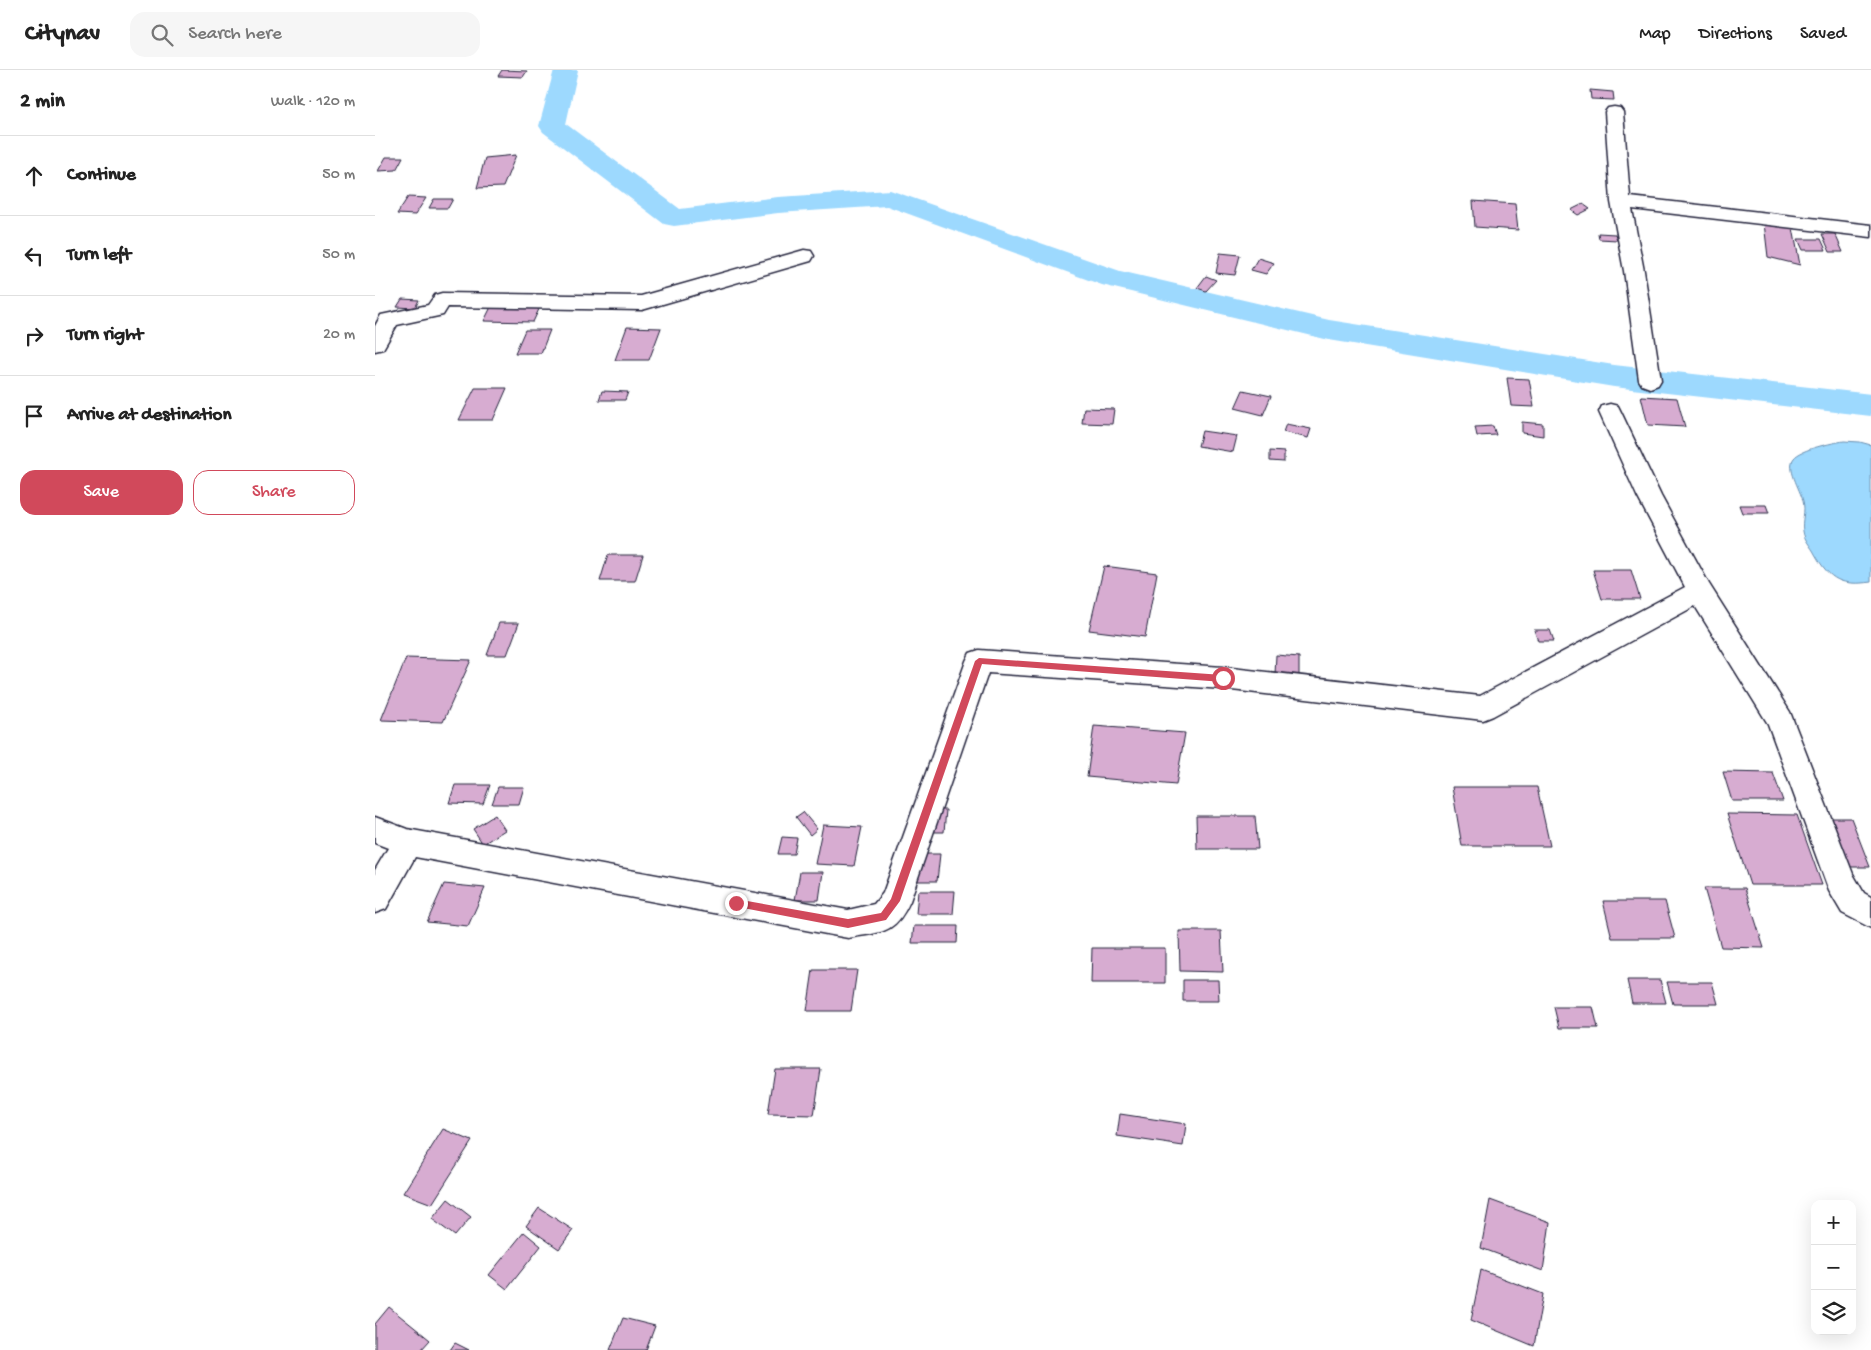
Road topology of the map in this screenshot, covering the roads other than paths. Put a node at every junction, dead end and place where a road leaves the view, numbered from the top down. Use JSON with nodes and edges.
{"nodes":[{"id":1,"x":1614,"y":112,"type":"dead end"},
{"id":2,"x":1621,"y":202,"type":"junction"},
{"id":3,"x":1871,"y":231,"type":"edge"},
{"id":4,"x":805,"y":256,"type":"dead end"},
{"id":5,"x":375,"y":344,"type":"edge"},
{"id":6,"x":1650,"y":380,"type":"dead end"},
{"id":7,"x":1610,"y":412,"type":"dead end"},
{"id":8,"x":1700,"y":591,"type":"junction"},
{"id":9,"x":375,"y":830,"type":"edge"},
{"id":10,"x":407,"y":842,"type":"junction"},
{"id":11,"x":375,"y":899,"type":"edge"},
{"id":12,"x":1871,"y":914,"type":"edge"}],
"edges":[{"from":1,"to":2,"type":"street"},
{"from":2,"to":3,"type":"street"},
{"from":2,"to":6,"type":"street"},
{"from":4,"to":5,"type":"street"},
{"from":7,"to":8,"type":"street"},
{"from":8,"to":10,"type":"street"},
{"from":8,"to":12,"type":"street"},
{"from":9,"to":10,"type":"street"},
{"from":10,"to":11,"type":"street"}]}
